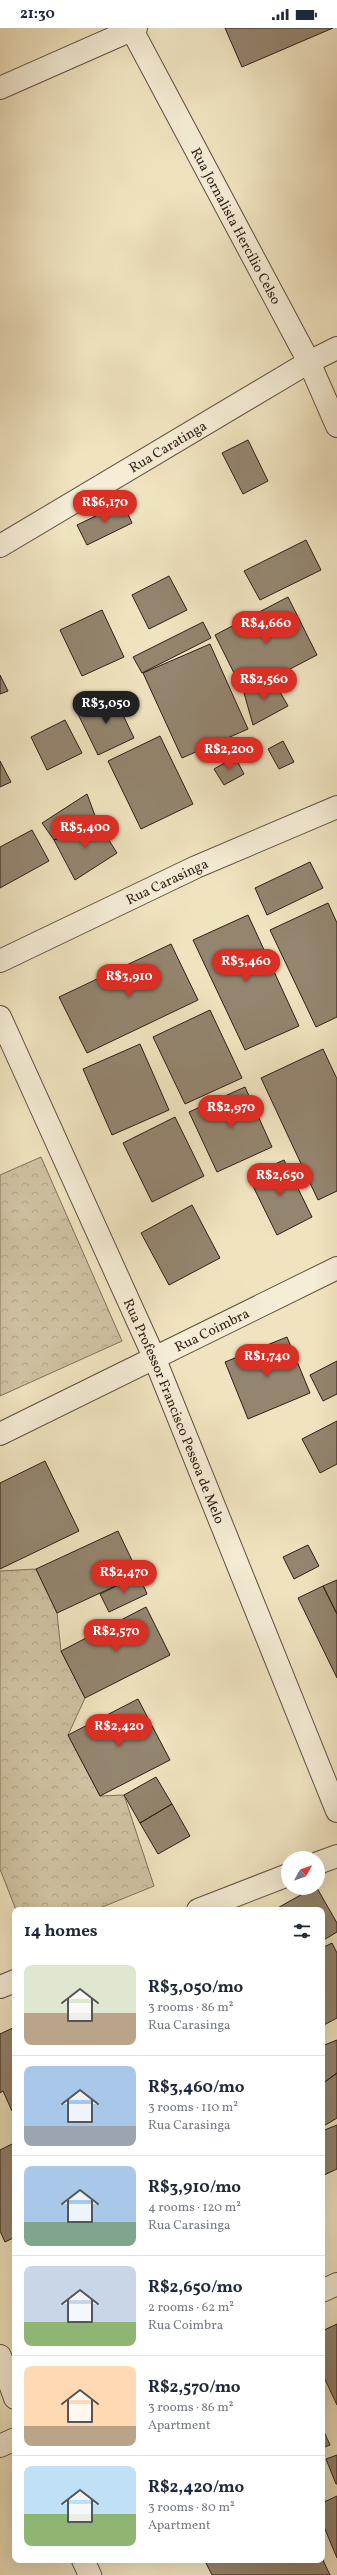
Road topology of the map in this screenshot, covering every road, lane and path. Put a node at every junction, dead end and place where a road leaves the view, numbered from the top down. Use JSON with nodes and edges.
{"nodes":[{"id":1,"x":133,"y":29,"type":"edge"},
{"id":2,"x":0,"y":88,"type":"edge"},
{"id":3,"x":337,"y":348,"type":"edge"},
{"id":4,"x":308,"y":362,"type":"junction"},
{"id":5,"x":337,"y":426,"type":"edge"},
{"id":6,"x":0,"y":546,"type":"edge"},
{"id":7,"x":337,"y":807,"type":"edge"},
{"id":8,"x":0,"y":961,"type":"edge"},
{"id":9,"x":0,"y":1017,"type":"edge"},
{"id":10,"x":337,"y":1268,"type":"edge"},
{"id":11,"x":154,"y":1357,"type":"junction"},
{"id":12,"x":0,"y":1434,"type":"edge"},
{"id":13,"x":337,"y":1811,"type":"edge"},
{"id":14,"x":337,"y":1856,"type":"edge"},
{"id":15,"x":325,"y":1860,"type":"edge"},
{"id":16,"x":281,"y":1878,"type":"edge"},
{"id":17,"x":206,"y":1907,"type":"edge"},
{"id":18,"x":12,"y":1982,"type":"edge"},
{"id":19,"x":0,"y":1986,"type":"edge"},
{"id":20,"x":337,"y":2284,"type":"edge"},
{"id":21,"x":325,"y":2290,"type":"edge"},
{"id":22,"x":0,"y":2356,"type":"edge"},
{"id":23,"x":12,"y":2390,"type":"edge"},
{"id":24,"x":12,"y":2440,"type":"edge"},
{"id":25,"x":0,"y":2446,"type":"edge"},
{"id":26,"x":84,"y":2563,"type":"edge"},
{"id":27,"x":90,"y":2575,"type":"edge"}],
"edges":[{"from":1,"to":2,"type":"street"},
{"from":1,"to":4,"type":"street","name":"Rua Jornalista Hercílio Celso"},
{"from":3,"to":4,"type":"street","name":"Rua Caratinga"},
{"from":4,"to":5,"type":"street","name":"Rua Jornalista Hercílio Celso"},
{"from":4,"to":6,"type":"street","name":"Rua Caratinga"},
{"from":7,"to":8,"type":"street","name":"Rua Carasinga"},
{"from":9,"to":11,"type":"street","name":"Rua Professor Francisco Pessoa de Melo"},
{"from":10,"to":11,"type":"street","name":"Rua Coimbra"},
{"from":11,"to":12,"type":"street","name":"Rua Coimbra"},
{"from":11,"to":13,"type":"street","name":"Rua Professor Francisco Pessoa de Melo"},
{"from":14,"to":15,"type":"street"},
{"from":16,"to":17,"type":"street"},
{"from":18,"to":19,"type":"street"},
{"from":20,"to":21,"type":"street"},
{"from":22,"to":23,"type":"street"},
{"from":24,"to":25,"type":"street"},
{"from":26,"to":27,"type":"street"}]}
